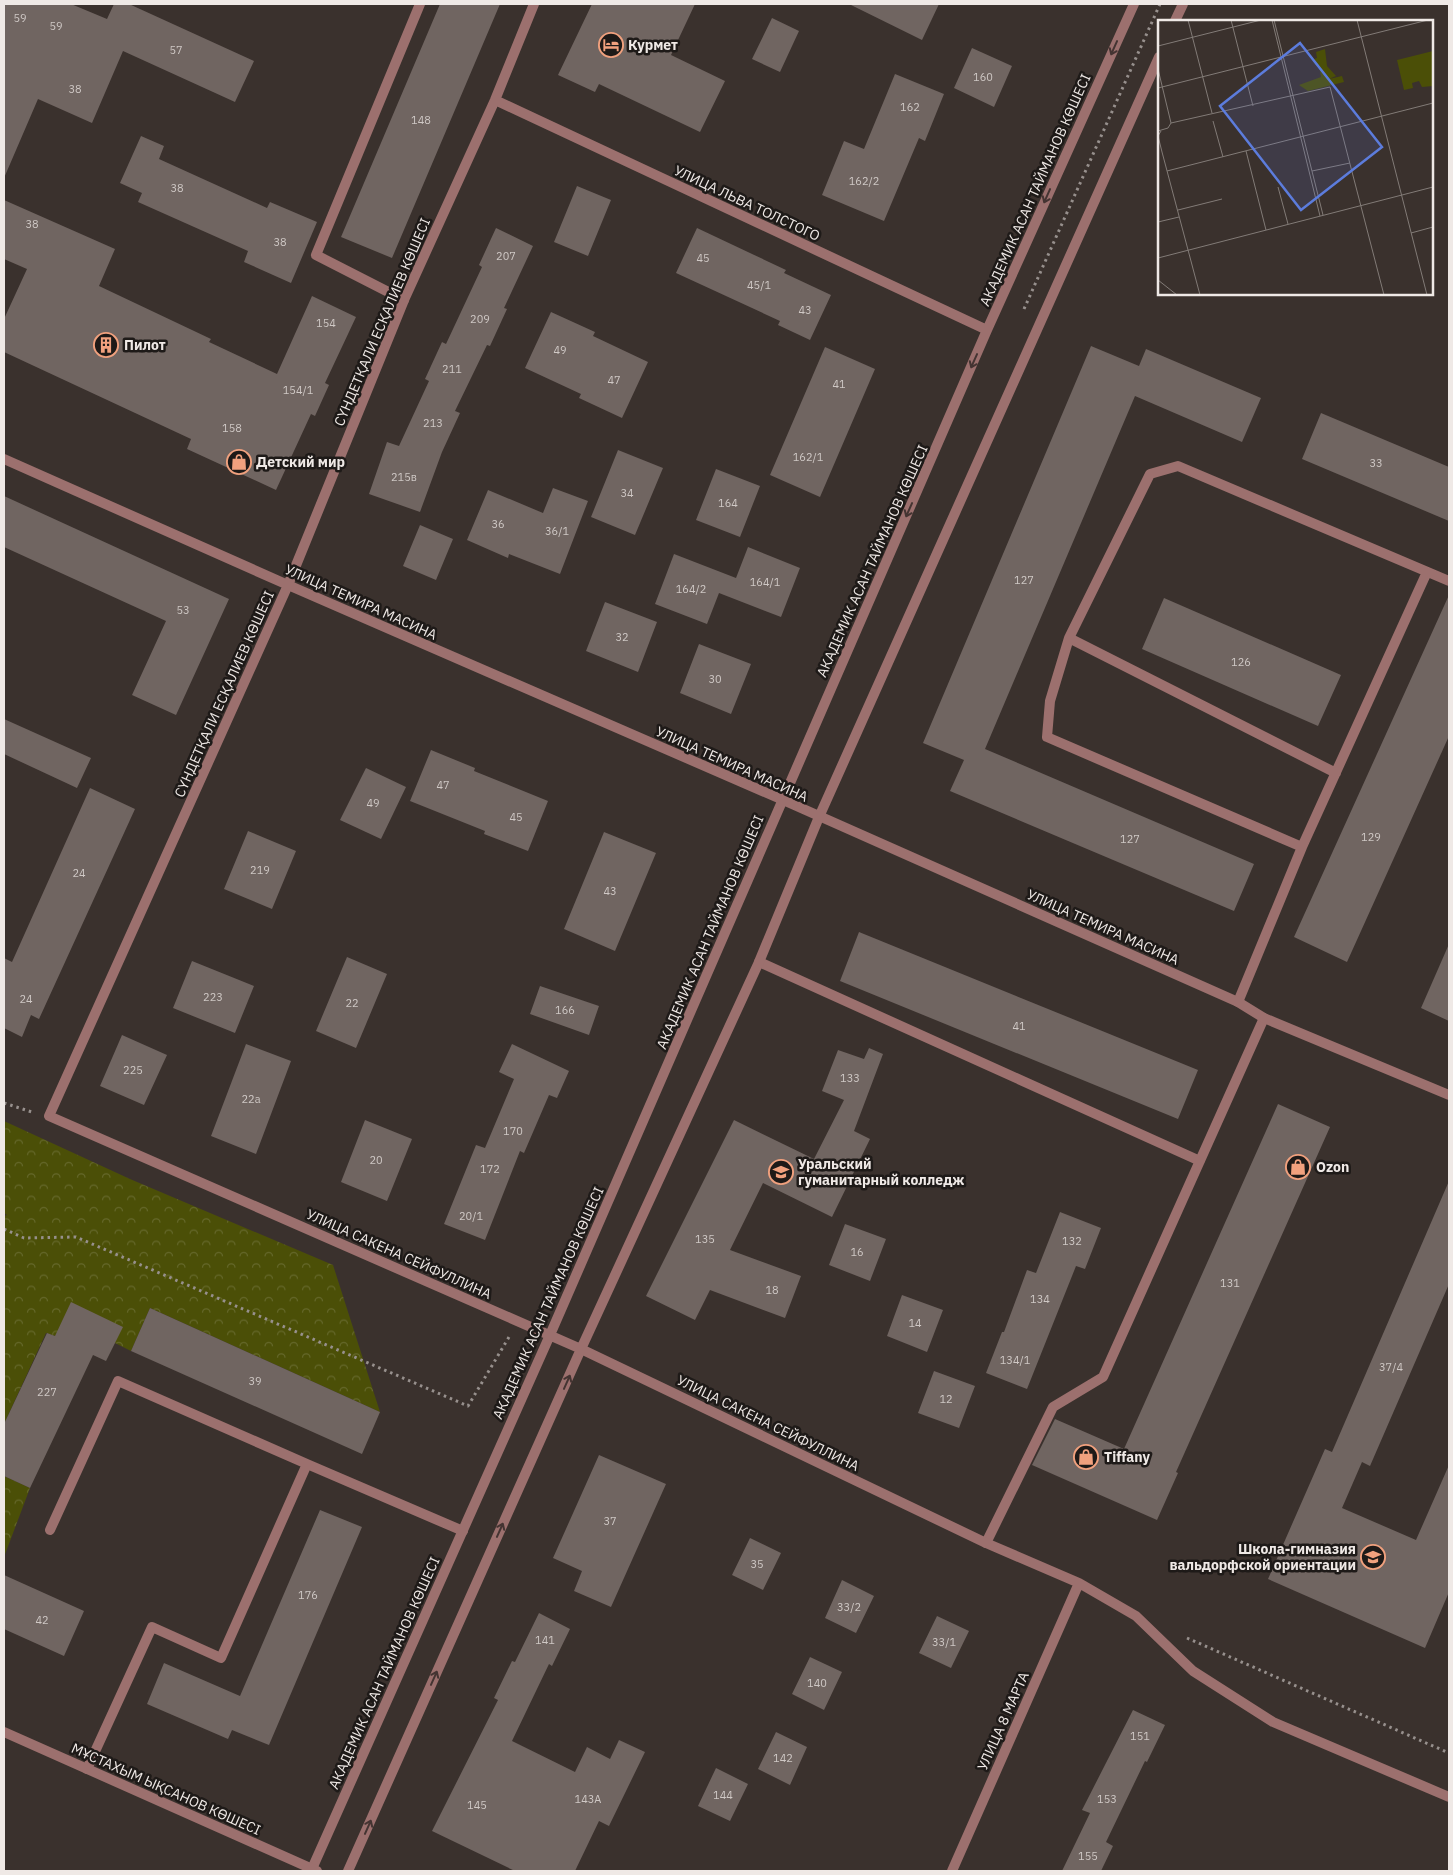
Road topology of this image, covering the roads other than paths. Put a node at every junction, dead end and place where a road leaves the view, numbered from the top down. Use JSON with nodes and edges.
{"nodes":[{"id":1,"x":420,"y":4,"type":"edge"},
{"id":2,"x":534,"y":4,"type":"edge"},
{"id":3,"x":1134,"y":4,"type":"edge"},
{"id":4,"x":1183,"y":4,"type":"edge"},
{"id":5,"x":1175,"y":20,"type":"edge"},
{"id":6,"x":1158,"y":59,"type":"edge"},
{"id":7,"x":495,"y":100,"type":"junction"},
{"id":8,"x":404,"y":300,"type":"junction"},
{"id":9,"x":987,"y":330,"type":"junction"},
{"id":10,"x":4,"y":459,"type":"edge"},
{"id":11,"x":1427,"y":572,"type":"junction"},
{"id":12,"x":1449,"y":581,"type":"edge"},
{"id":13,"x":288,"y":585,"type":"junction"},
{"id":14,"x":1069,"y":638,"type":"junction"},
{"id":15,"x":1336,"y":773,"type":"junction"},
{"id":16,"x":782,"y":800,"type":"junction"},
{"id":17,"x":819,"y":817,"type":"junction"},
{"id":18,"x":1302,"y":847,"type":"junction"},
{"id":19,"x":759,"y":962,"type":"junction"},
{"id":20,"x":1238,"y":1002,"type":"junction"},
{"id":21,"x":1264,"y":1018,"type":"junction"},
{"id":22,"x":1449,"y":1095,"type":"edge"},
{"id":23,"x":49,"y":1116,"type":"joint"},
{"id":24,"x":1200,"y":1161,"type":"junction"},
{"id":25,"x":550,"y":1335,"type":"junction"},
{"id":26,"x":581,"y":1349,"type":"junction"},
{"id":27,"x":307,"y":1464,"type":"junction"},
{"id":28,"x":50,"y":1530,"type":"dead end"},
{"id":29,"x":463,"y":1531,"type":"junction"},
{"id":30,"x":986,"y":1544,"type":"junction"},
{"id":31,"x":1079,"y":1583,"type":"junction"},
{"id":32,"x":4,"y":1732,"type":"edge"},
{"id":33,"x":87,"y":1769,"type":"junction"},
{"id":34,"x":1449,"y":1798,"type":"edge"},
{"id":35,"x":314,"y":1870,"type":"edge"},
{"id":36,"x":348,"y":1871,"type":"edge"},
{"id":37,"x":952,"y":1871,"type":"edge"}],
"edges":[{"from":1,"to":8,"type":"street"},
{"from":2,"to":7,"type":"street","name":"СҮНДЕТҚАЛИ ЕСҚАЛИЕВ КӨШЕСІ"},
{"from":3,"to":9,"type":"street","name":"АКАДЕМИК АСАН ТАЙМАНОВ КӨШЕСІ","one_way":true},
{"from":4,"to":5,"type":"street"},
{"from":6,"to":17,"type":"street"},
{"from":7,"to":8,"type":"street","name":"СҮНДЕТҚАЛИ ЕСҚАЛИЕВ КӨШЕСІ"},
{"from":7,"to":9,"type":"street","name":"УЛИЦА ЛЬВА ТОЛСТОГО"},
{"from":8,"to":13,"type":"street","name":"СҮНДЕТҚАЛИ ЕСҚАЛИЕВ КӨШЕСІ"},
{"from":9,"to":16,"type":"street","name":"АКАДЕМИК АСАН ТАЙМАНОВ КӨШЕСІ","one_way":true},
{"from":10,"to":13,"type":"street","name":"УЛИЦА ТЕМИРА МАСИНА"},
{"from":11,"to":12,"type":"street"},
{"from":11,"to":14,"type":"street"},
{"from":11,"to":15,"type":"street"},
{"from":13,"to":16,"type":"street","name":"УЛИЦА ТЕМИРА МАСИНА"},
{"from":13,"to":23,"type":"street","name":"СҮНДЕТҚАЛИ ЕСҚАЛИЕВ КӨШЕСІ"},
{"from":14,"to":15,"type":"street"},
{"from":14,"to":18,"type":"street"},
{"from":15,"to":18,"type":"street"},
{"from":16,"to":17,"type":"street","name":"УЛИЦА ТЕМИРА МАСИНА"},
{"from":16,"to":25,"type":"street","name":"АКАДЕМИК АСАН ТАЙМАНОВ КӨШЕСІ"},
{"from":17,"to":19,"type":"street"},
{"from":17,"to":20,"type":"street","name":"УЛИЦА ТЕМИРА МАСИНА"},
{"from":18,"to":20,"type":"street"},
{"from":19,"to":24,"type":"street"},
{"from":19,"to":26,"type":"street"},
{"from":20,"to":21,"type":"street","name":"УЛИЦА ТЕМИРА МАСИНА"},
{"from":21,"to":22,"type":"street","name":"УЛИЦА ТЕМИРА МАСИНА"},
{"from":21,"to":24,"type":"street"},
{"from":23,"to":25,"type":"street","name":"УЛИЦА САКЕНА СЕЙФУЛЛИНА"},
{"from":24,"to":30,"type":"street"},
{"from":25,"to":26,"type":"street","name":"УЛИЦА САКЕНА СЕЙФУЛЛИНА"},
{"from":25,"to":29,"type":"street","name":"АКАДЕМИК АСАН ТАЙМАНОВ КӨШЕСІ"},
{"from":26,"to":30,"type":"street","name":"УЛИЦА САКЕНА СЕЙФУЛЛИНА"},
{"from":36,"to":26,"type":"street","one_way":true},
{"from":27,"to":28,"type":"street"},
{"from":27,"to":29,"type":"street"},
{"from":27,"to":33,"type":"street"},
{"from":29,"to":35,"type":"street","name":"АКАДЕМИК АСАН ТАЙМАНОВ КӨШЕСІ"},
{"from":30,"to":31,"type":"street","name":"УЛИЦА САКЕНА СЕЙФУЛЛИНА"},
{"from":31,"to":34,"type":"street","name":"УЛИЦА САКЕНА СЕЙФУЛЛИНА"},
{"from":31,"to":37,"type":"street","name":"УЛИЦА 8 МАРТА"},
{"from":32,"to":33,"type":"street","name":"МҰСТАХЫМ ЫҚСАНОВ КӨШЕСІ"},
{"from":33,"to":35,"type":"street","name":"МҰСТАХЫМ ЫҚСАНОВ КӨШЕСІ"}]}
